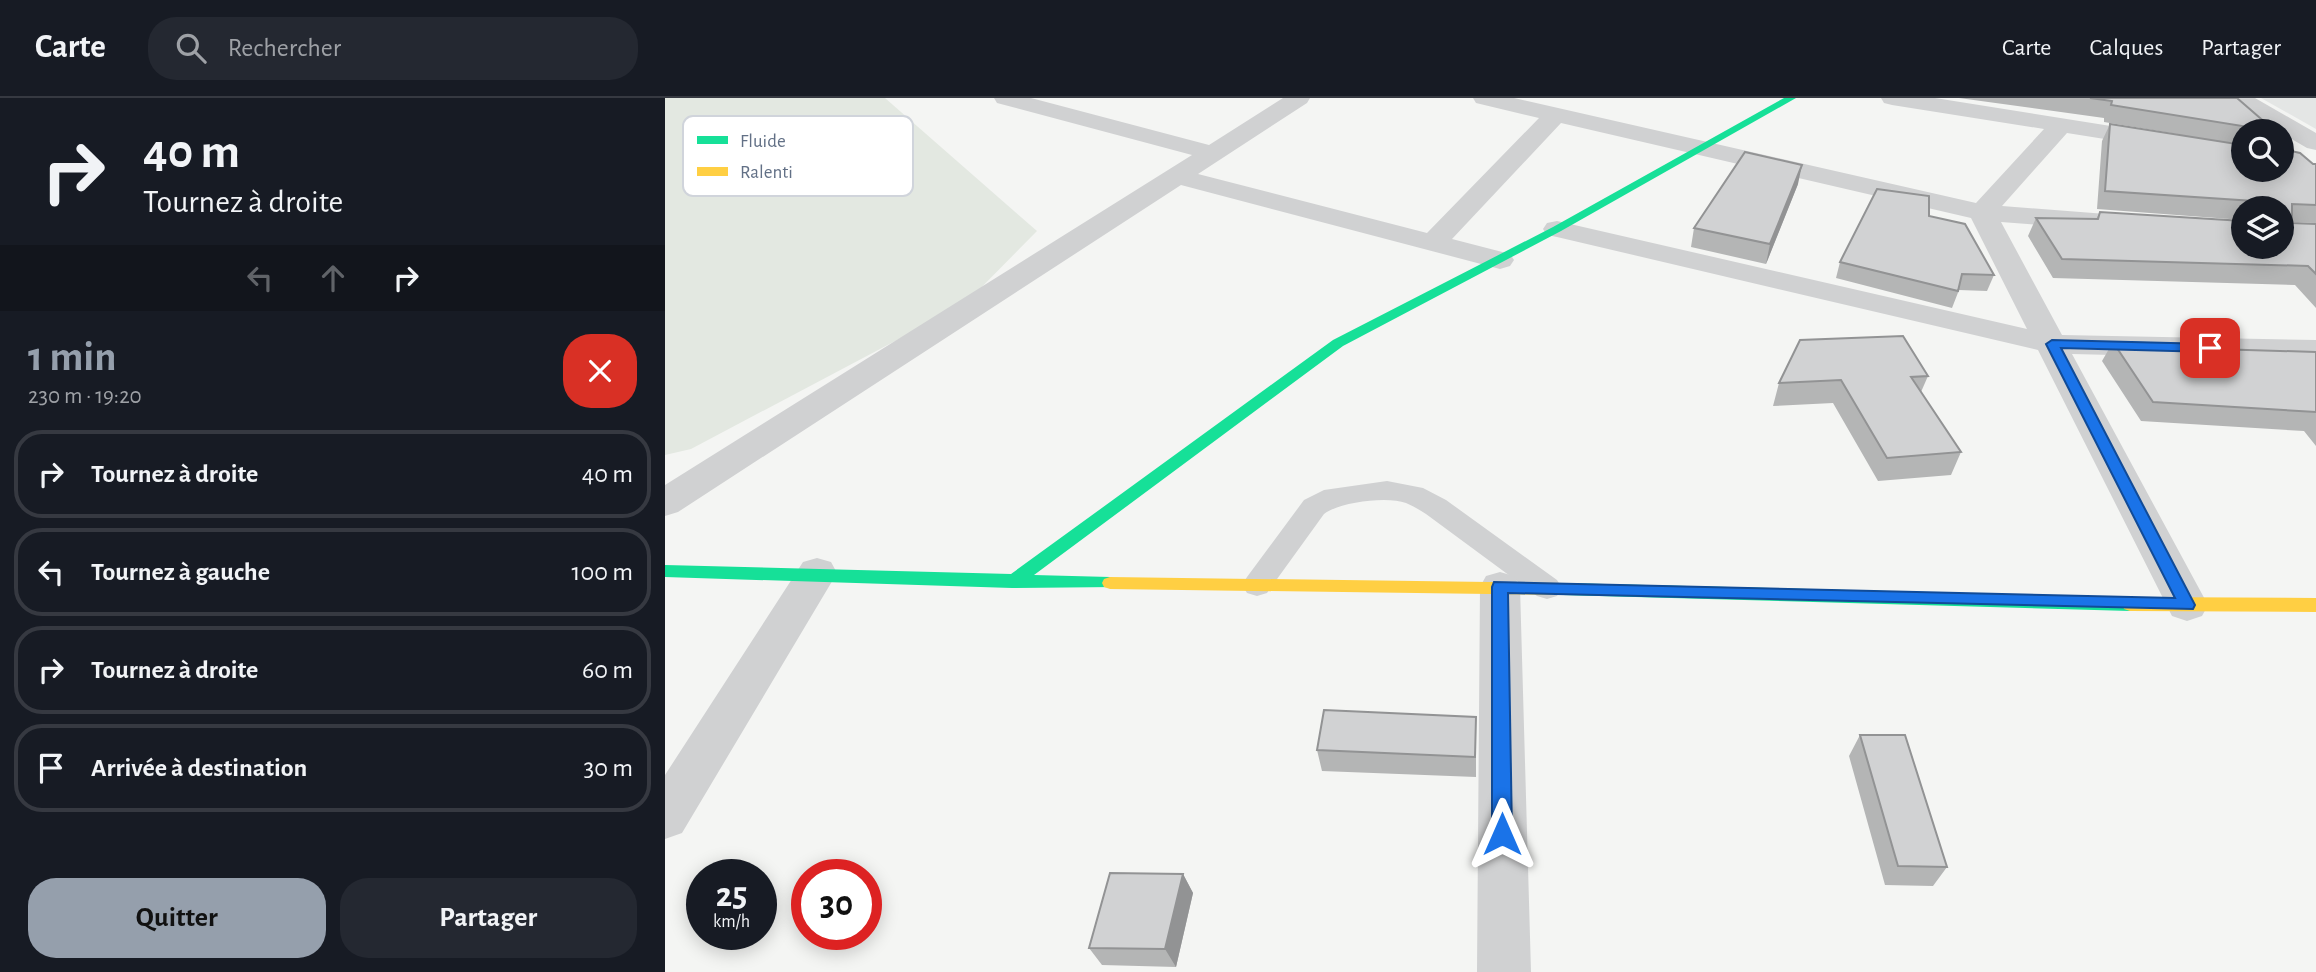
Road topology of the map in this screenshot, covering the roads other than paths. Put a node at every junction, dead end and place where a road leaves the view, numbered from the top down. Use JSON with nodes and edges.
{"nodes":[{"id":1,"x":1005,"y":98,"type":"edge"},
{"id":2,"x":1070,"y":98,"type":"edge"},
{"id":3,"x":1299,"y":98,"type":"edge"},
{"id":4,"x":1484,"y":98,"type":"edge"},
{"id":5,"x":1791,"y":98,"type":"edge"},
{"id":6,"x":1892,"y":98,"type":"edge"},
{"id":7,"x":2238,"y":98,"type":"edge"},
{"id":8,"x":1048,"y":109,"type":"junction"},
{"id":9,"x":1555,"y":115,"type":"junction"},
{"id":10,"x":2061,"y":125,"type":"junction"},
{"id":11,"x":1703,"y":147,"type":"junction"},
{"id":12,"x":2231,"y":152,"type":"edge"},
{"id":13,"x":1212,"y":153,"type":"junction"},
{"id":14,"x":2312,"y":157,"type":"edge"},
{"id":15,"x":1177,"y":176,"type":"junction"},
{"id":16,"x":1983,"y":212,"type":"junction"},
{"id":17,"x":2137,"y":224,"type":"edge"},
{"id":18,"x":1557,"y":229,"type":"junction"},
{"id":19,"x":1433,"y":243,"type":"junction"},
{"id":20,"x":1500,"y":260,"type":"junction"},
{"id":21,"x":2052,"y":344,"type":"junction"},
{"id":22,"x":2316,"y":350,"type":"edge"},
{"id":23,"x":665,"y":503,"type":"edge"},
{"id":24,"x":665,"y":571,"type":"edge"},
{"id":25,"x":817,"y":573,"type":"junction"},
{"id":26,"x":1011,"y":582,"type":"junction"},
{"id":27,"x":1257,"y":585,"type":"junction"},
{"id":28,"x":1500,"y":587,"type":"junction"},
{"id":29,"x":1547,"y":588,"type":"junction"},
{"id":30,"x":2187,"y":605,"type":"junction"},
{"id":31,"x":2316,"y":606,"type":"edge"},
{"id":32,"x":665,"y":817,"type":"edge"},
{"id":33,"x":1504,"y":972,"type":"edge"}],
"edges":[{"from":1,"to":8,"type":"street"},
{"from":2,"to":8,"type":"street"},
{"from":3,"to":13,"type":"street"},
{"from":4,"to":9,"type":"street"},
{"from":5,"to":11,"type":"main road"},
{"from":6,"to":10,"type":"street"},
{"from":7,"to":14,"type":"street"},
{"from":8,"to":13,"type":"street"},
{"from":9,"to":11,"type":"street"},
{"from":9,"to":19,"type":"street"},
{"from":10,"to":12,"type":"street"},
{"from":10,"to":16,"type":"street"},
{"from":11,"to":16,"type":"street"},
{"from":11,"to":18,"type":"main road"},
{"from":13,"to":15,"type":"street"},
{"from":15,"to":19,"type":"street"},
{"from":15,"to":23,"type":"street"},
{"from":16,"to":17,"type":"street"},
{"from":16,"to":21,"type":"street"},
{"from":18,"to":20,"type":"main road"},
{"from":18,"to":21,"type":"street"},
{"from":19,"to":20,"type":"street"},
{"from":20,"to":26,"type":"main road"},
{"from":21,"to":22,"type":"street"},
{"from":21,"to":30,"type":"street"},
{"from":24,"to":25,"type":"main road"},
{"from":25,"to":26,"type":"main road"},
{"from":25,"to":32,"type":"street"},
{"from":26,"to":27,"type":"main road"},
{"from":27,"to":28,"type":"main road"},
{"from":27,"to":29,"type":"lane"},
{"from":28,"to":29,"type":"main road"},
{"from":28,"to":33,"type":"street"},
{"from":29,"to":30,"type":"main road"},
{"from":30,"to":31,"type":"main road"}]}
